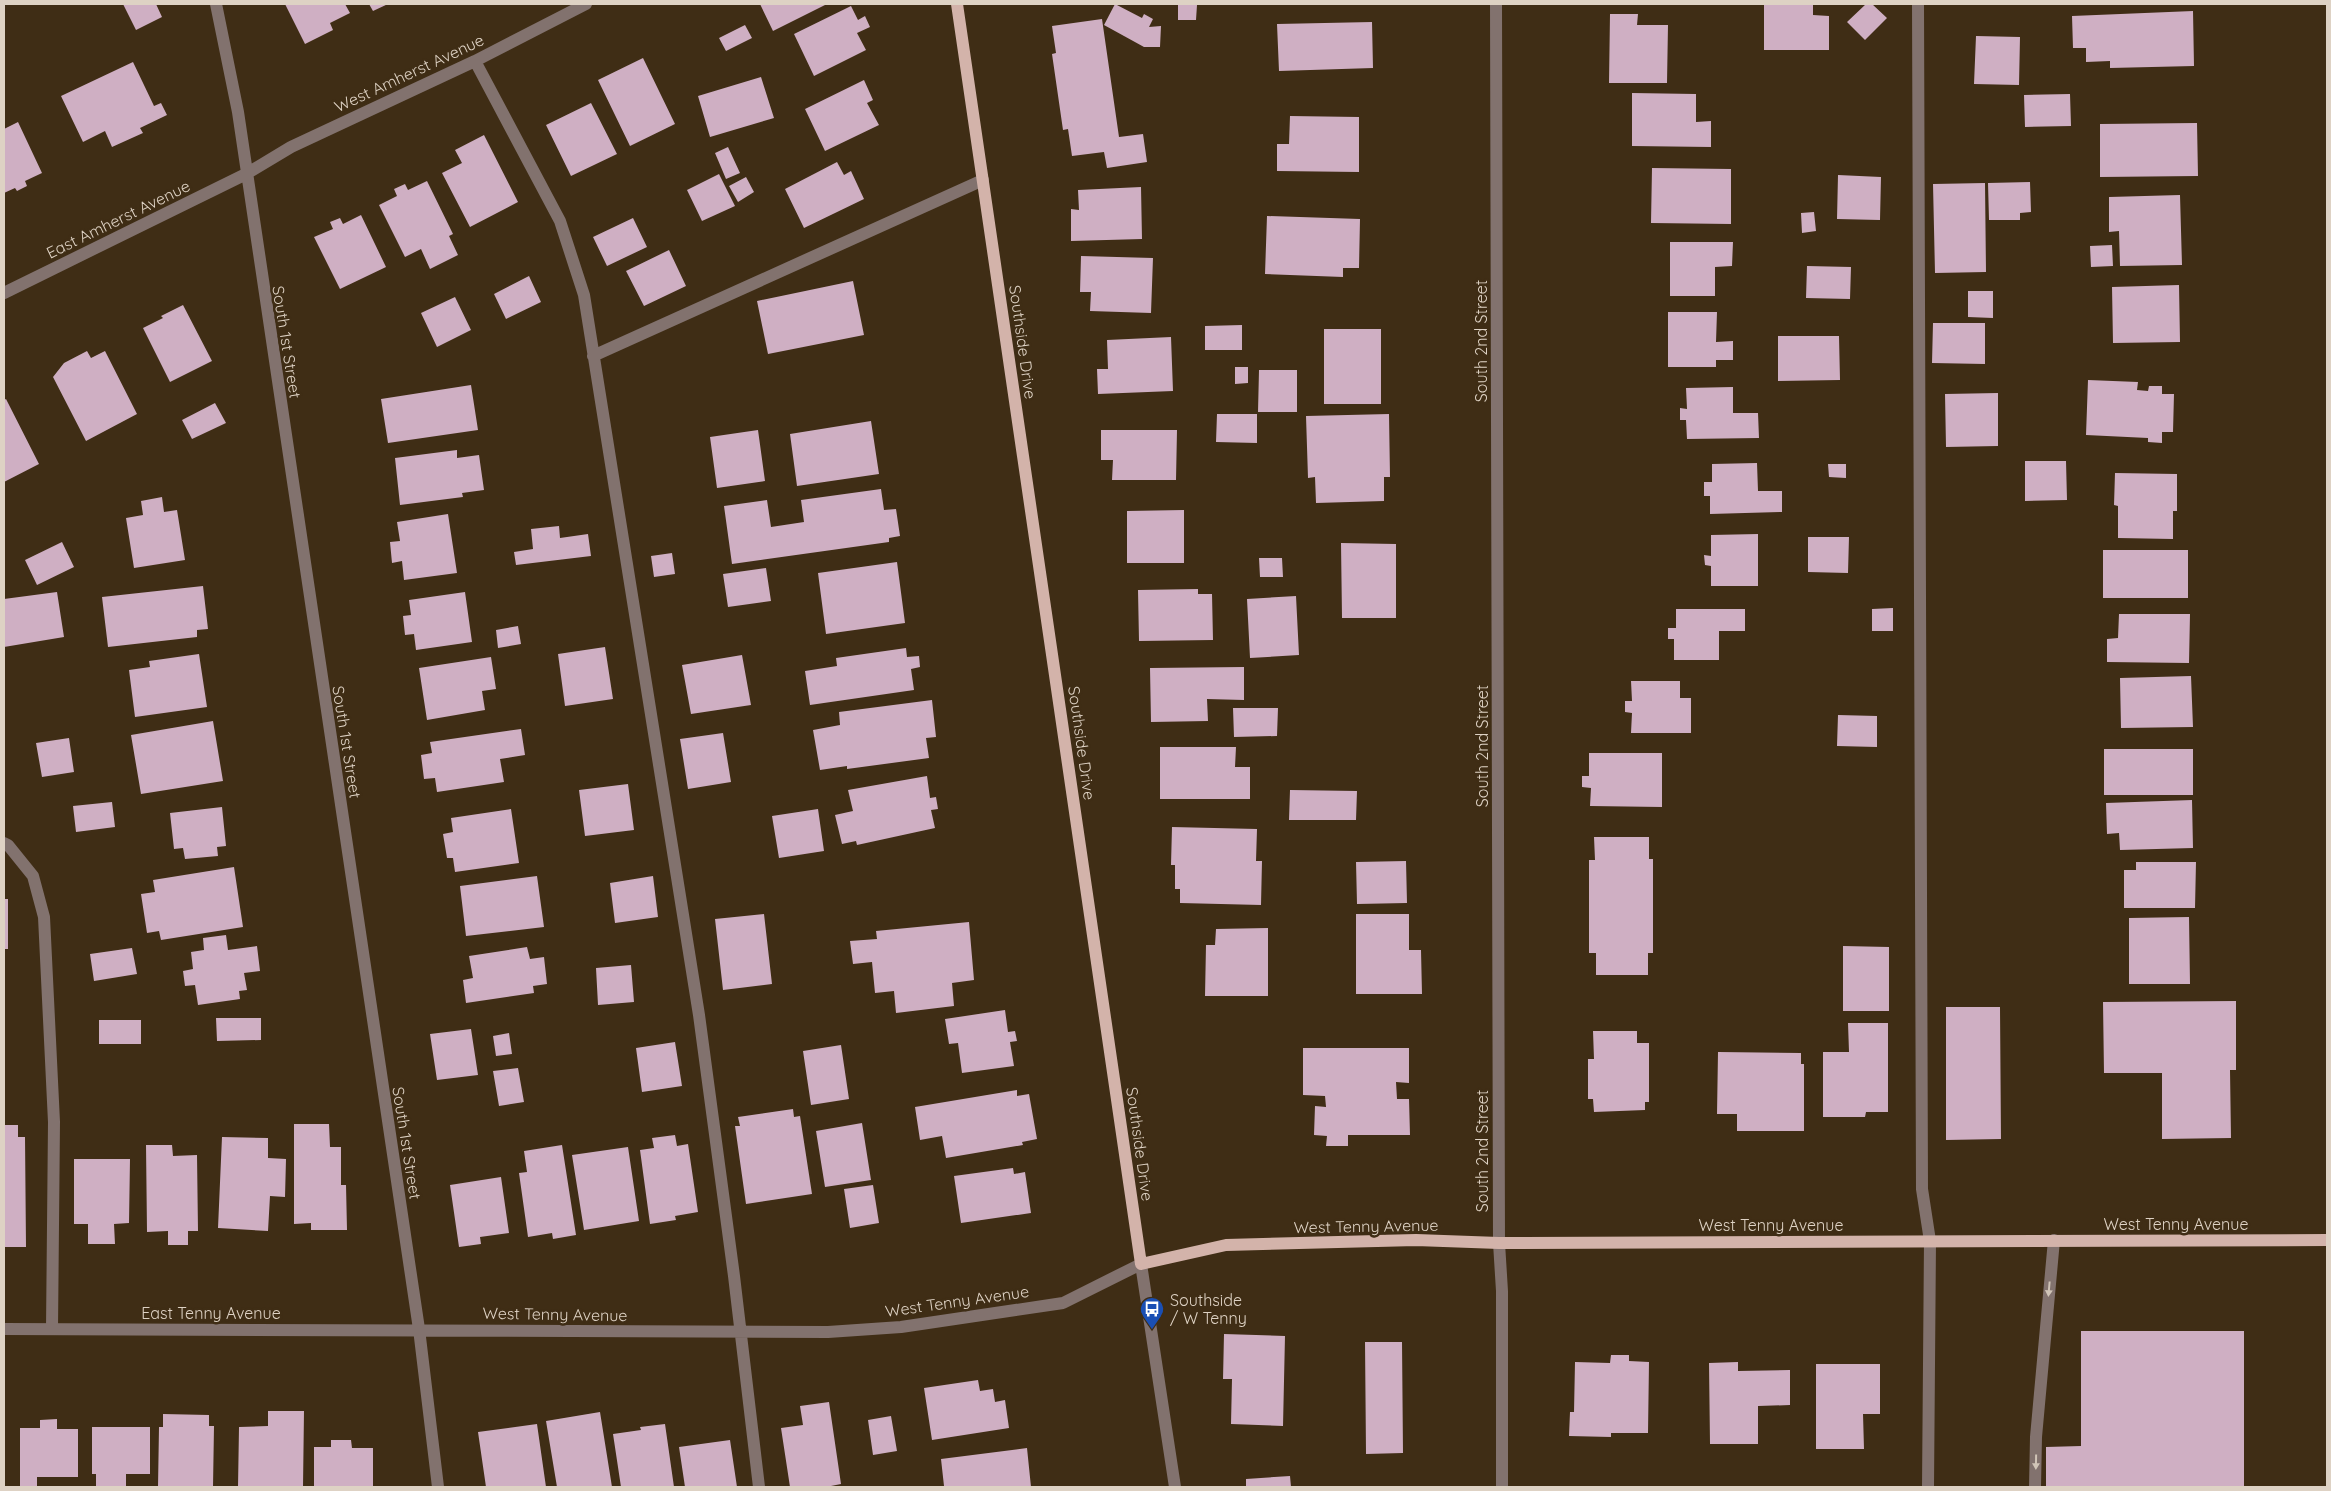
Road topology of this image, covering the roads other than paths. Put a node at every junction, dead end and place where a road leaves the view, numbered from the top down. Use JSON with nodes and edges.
{"nodes":[{"id":1,"x":216,"y":4,"type":"edge"},
{"id":2,"x":586,"y":4,"type":"edge"},
{"id":3,"x":957,"y":4,"type":"edge"},
{"id":4,"x":1496,"y":4,"type":"edge"},
{"id":5,"x":1918,"y":4,"type":"edge"},
{"id":6,"x":475,"y":60,"type":"junction"},
{"id":7,"x":246,"y":174,"type":"junction"},
{"id":8,"x":983,"y":180,"type":"junction"},
{"id":9,"x":4,"y":293,"type":"edge"},
{"id":10,"x":593,"y":356,"type":"junction"},
{"id":11,"x":4,"y":844,"type":"edge"},
{"id":12,"x":2054,"y":1240,"type":"junction"},
{"id":13,"x":2327,"y":1240,"type":"edge"},
{"id":14,"x":1930,"y":1241,"type":"junction"},
{"id":15,"x":1499,"y":1243,"type":"junction"},
{"id":16,"x":1141,"y":1264,"type":"junction"},
{"id":17,"x":4,"y":1329,"type":"edge"},
{"id":18,"x":52,"y":1329,"type":"junction"},
{"id":19,"x":419,"y":1329,"type":"junction"},
{"id":20,"x":741,"y":1332,"type":"junction"},
{"id":21,"x":438,"y":1487,"type":"edge"},
{"id":22,"x":759,"y":1487,"type":"edge"},
{"id":23,"x":1175,"y":1487,"type":"edge"},
{"id":24,"x":1502,"y":1487,"type":"edge"},
{"id":25,"x":1928,"y":1487,"type":"edge"},
{"id":26,"x":2035,"y":1487,"type":"edge"}],
"edges":[{"from":1,"to":7,"type":"street","name":"South 1st Street"},
{"from":2,"to":6,"type":"street","name":"West Amherst Avenue"},
{"from":3,"to":8,"type":"main road","name":"Southside Drive"},
{"from":4,"to":15,"type":"street","name":"South 2nd Street"},
{"from":5,"to":14,"type":"street"},
{"from":6,"to":7,"type":"street","name":"West Amherst Avenue"},
{"from":6,"to":10,"type":"street"},
{"from":7,"to":9,"type":"street","name":"East Amherst Avenue"},
{"from":7,"to":19,"type":"street","name":"South 1st Street"},
{"from":8,"to":10,"type":"street"},
{"from":8,"to":16,"type":"main road","name":"Southside Drive"},
{"from":10,"to":20,"type":"street"},
{"from":11,"to":18,"type":"street"},
{"from":12,"to":13,"type":"main road","name":"West Tenny Avenue"},
{"from":12,"to":14,"type":"main road","name":"West Tenny Avenue"},
{"from":12,"to":26,"type":"street","one_way":true},
{"from":14,"to":15,"type":"main road","name":"West Tenny Avenue"},
{"from":14,"to":25,"type":"street"},
{"from":15,"to":16,"type":"main road","name":"West Tenny Avenue"},
{"from":15,"to":24,"type":"street","name":"South 2nd Street"},
{"from":16,"to":20,"type":"street","name":"West Tenny Avenue"},
{"from":16,"to":23,"type":"street","name":"Southside Drive"},
{"from":17,"to":18,"type":"street","name":"East Tenny Avenue"},
{"from":18,"to":19,"type":"street","name":"East Tenny Avenue"},
{"from":19,"to":20,"type":"street","name":"West Tenny Avenue"},
{"from":19,"to":21,"type":"street","name":"South 1st Street"},
{"from":20,"to":22,"type":"street"}]}
